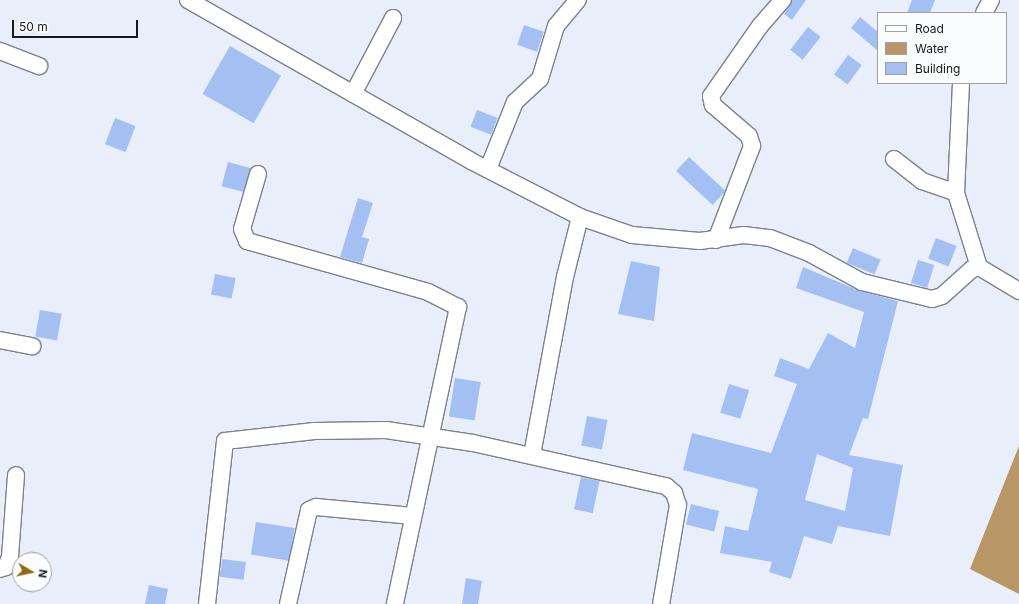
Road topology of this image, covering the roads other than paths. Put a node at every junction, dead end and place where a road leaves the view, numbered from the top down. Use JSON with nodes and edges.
{"nodes":[{"id":1,"x":188,"y":0,"type":"edge"},
{"id":2,"x":578,"y":0,"type":"edge"},
{"id":3,"x":783,"y":0,"type":"edge"},
{"id":4,"x":992,"y":0,"type":"edge"},
{"id":5,"x":985,"y":12,"type":"edge"},
{"id":6,"x":393,"y":18,"type":"dead end"},
{"id":7,"x":0,"y":51,"type":"edge"},
{"id":8,"x":39,"y":66,"type":"dead end"},
{"id":9,"x":961,"y":84,"type":"edge"},
{"id":10,"x":353,"y":94,"type":"junction"},
{"id":11,"x":894,"y":160,"type":"dead end"},
{"id":12,"x":488,"y":169,"type":"junction"},
{"id":13,"x":258,"y":174,"type":"dead end"},
{"id":14,"x":956,"y":193,"type":"junction"},
{"id":15,"x":580,"y":217,"type":"junction"},
{"id":16,"x":716,"y":240,"type":"junction"},
{"id":17,"x":979,"y":267,"type":"junction"},
{"id":18,"x":1019,"y":291,"type":"edge"},
{"id":19,"x":0,"y":340,"type":"edge"},
{"id":20,"x":32,"y":346,"type":"dead end"},
{"id":21,"x":434,"y":436,"type":"junction"},
{"id":22,"x":532,"y":455,"type":"junction"},
{"id":23,"x":16,"y":475,"type":"dead end"},
{"id":24,"x":413,"y":516,"type":"junction"},
{"id":25,"x":0,"y":569,"type":"edge"},
{"id":26,"x":207,"y":604,"type":"edge"},
{"id":27,"x":288,"y":604,"type":"edge"},
{"id":28,"x":395,"y":604,"type":"edge"},
{"id":29,"x":661,"y":604,"type":"edge"}],
"edges":[{"from":1,"to":10,"type":"street"},
{"from":2,"to":12,"type":"street"},
{"from":3,"to":16,"type":"street"},
{"from":4,"to":5,"type":"street"},
{"from":6,"to":10,"type":"street"},
{"from":7,"to":8,"type":"street"},
{"from":9,"to":14,"type":"street"},
{"from":10,"to":12,"type":"street"},
{"from":11,"to":14,"type":"street"},
{"from":12,"to":15,"type":"street"},
{"from":13,"to":21,"type":"street"},
{"from":14,"to":17,"type":"street"},
{"from":15,"to":16,"type":"street"},
{"from":15,"to":22,"type":"street"},
{"from":16,"to":17,"type":"street"},
{"from":17,"to":18,"type":"street"},
{"from":19,"to":20,"type":"street"},
{"from":21,"to":22,"type":"street"},
{"from":21,"to":24,"type":"street"},
{"from":21,"to":26,"type":"street"},
{"from":22,"to":29,"type":"street"},
{"from":23,"to":25,"type":"street"},
{"from":24,"to":27,"type":"street"},
{"from":24,"to":28,"type":"street"}]}
